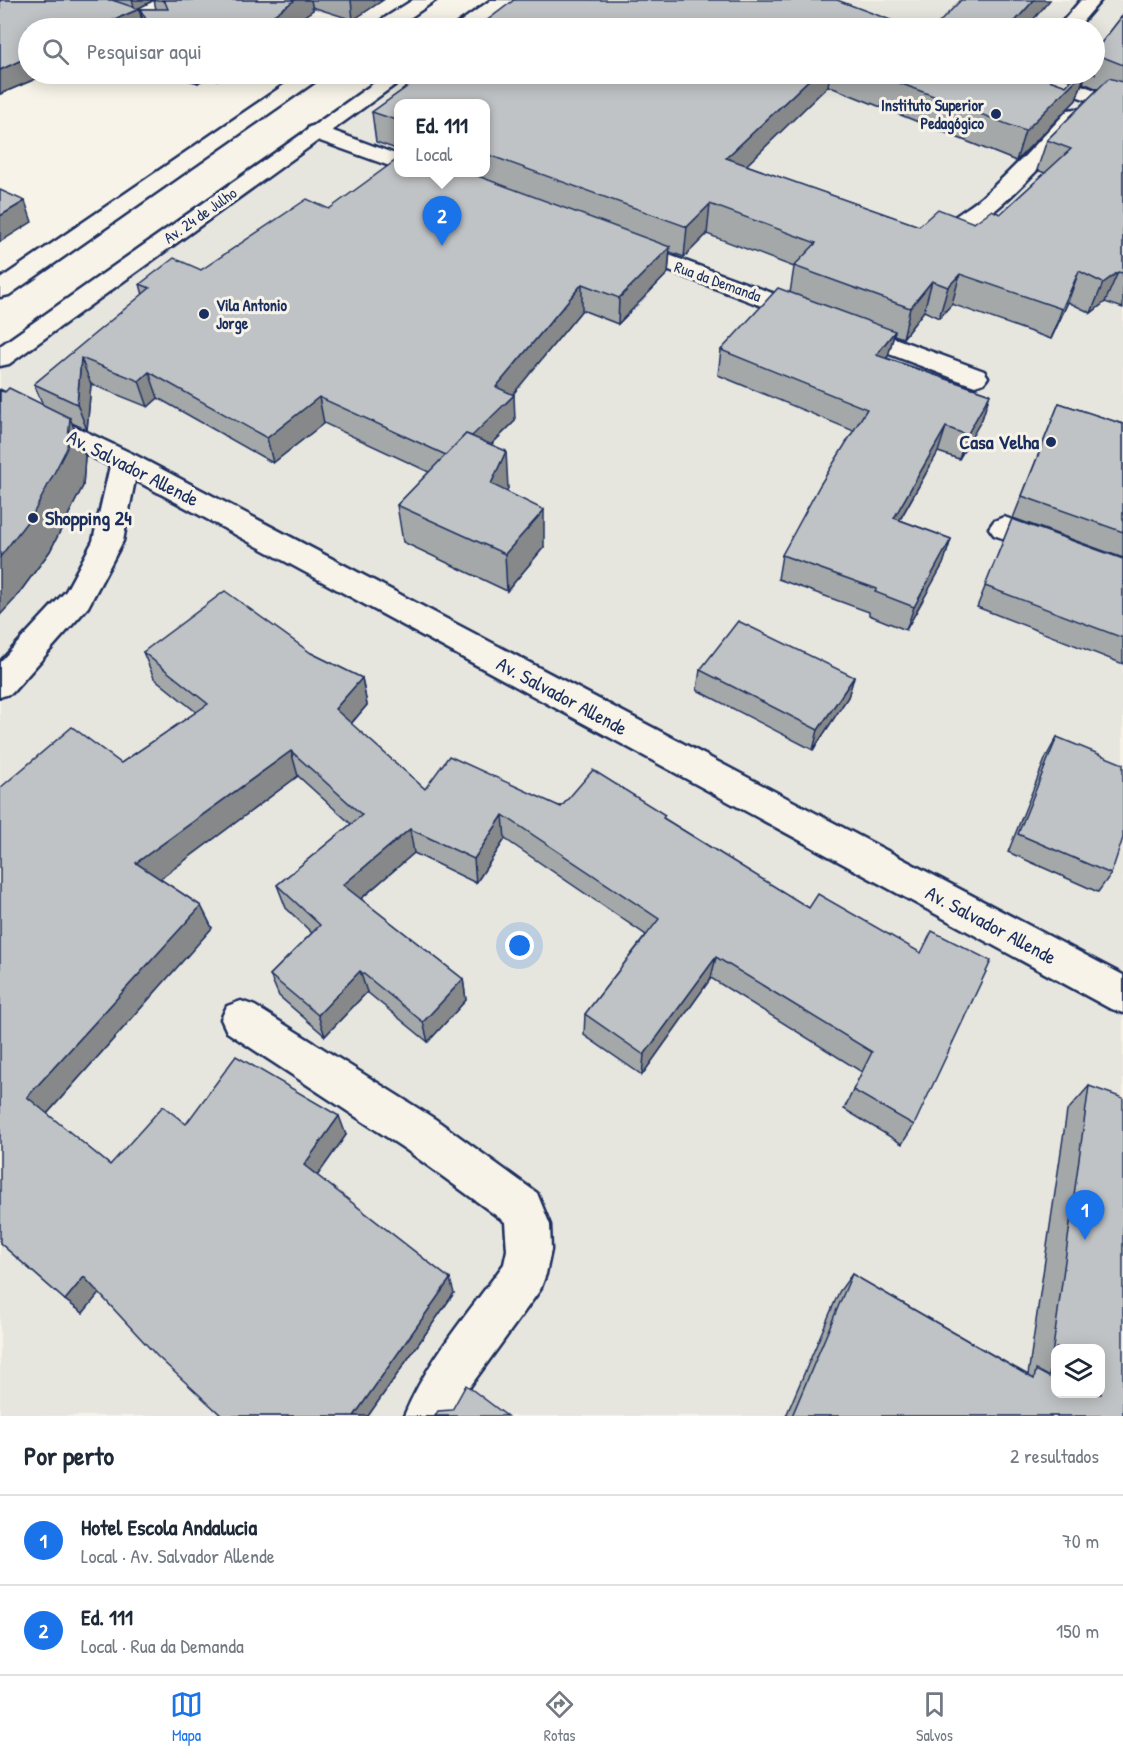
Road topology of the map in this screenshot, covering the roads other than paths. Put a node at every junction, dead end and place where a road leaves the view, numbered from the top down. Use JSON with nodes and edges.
{"nodes":[{"id":1,"x":426,"y":0,"type":"edge"},
{"id":2,"x":504,"y":0,"type":"edge"},
{"id":3,"x":1091,"y":0,"type":"edge"},
{"id":4,"x":398,"y":18,"type":"edge"},
{"id":5,"x":478,"y":18,"type":"edge"},
{"id":6,"x":1076,"y":18,"type":"edge"},
{"id":7,"x":288,"y":84,"type":"edge"},
{"id":8,"x":386,"y":84,"type":"edge"},
{"id":9,"x":1059,"y":84,"type":"edge"},
{"id":10,"x":1094,"y":97,"type":"junction"},
{"id":11,"x":1123,"y":107,"type":"edge"},
{"id":12,"x":317,"y":132,"type":"junction"},
{"id":13,"x":394,"y":160,"type":"edge"},
{"id":14,"x":949,"y":231,"type":"edge"},
{"id":15,"x":606,"y":239,"type":"edge"},
{"id":16,"x":0,"y":290,"type":"edge"},
{"id":17,"x":0,"y":358,"type":"edge"},
{"id":18,"x":975,"y":377,"type":"dead end"},
{"id":19,"x":0,"y":400,"type":"edge"},
{"id":20,"x":124,"y":462,"type":"junction"},
{"id":21,"x":1004,"y":528,"type":"dead end"},
{"id":22,"x":1123,"y":572,"type":"edge"},
{"id":23,"x":0,"y":684,"type":"edge"},
{"id":24,"x":1123,"y":995,"type":"edge"},
{"id":25,"x":241,"y":1019,"type":"dead end"},
{"id":26,"x":427,"y":1416,"type":"edge"}],
"edges":[{"from":1,"to":4,"type":"street"},
{"from":2,"to":5,"type":"street"},
{"from":3,"to":6,"type":"street"},
{"from":7,"to":16,"type":"street"},
{"from":8,"to":12,"type":"street","name":"Av. 24 de Julho"},
{"from":9,"to":10,"type":"street"},
{"from":10,"to":11,"type":"street"},
{"from":10,"to":14,"type":"street"},
{"from":12,"to":13,"type":"street"},
{"from":12,"to":17,"type":"street","name":"Av. 24 de Julho"},
{"from":15,"to":18,"type":"street","name":"Rua da Demanda"},
{"from":19,"to":20,"type":"street","name":"Av. Salvador Allende"},
{"from":20,"to":23,"type":"street"},
{"from":20,"to":24,"type":"street","name":"Av. Salvador Allende"},
{"from":21,"to":22,"type":"street"},
{"from":25,"to":26,"type":"street"}]}
